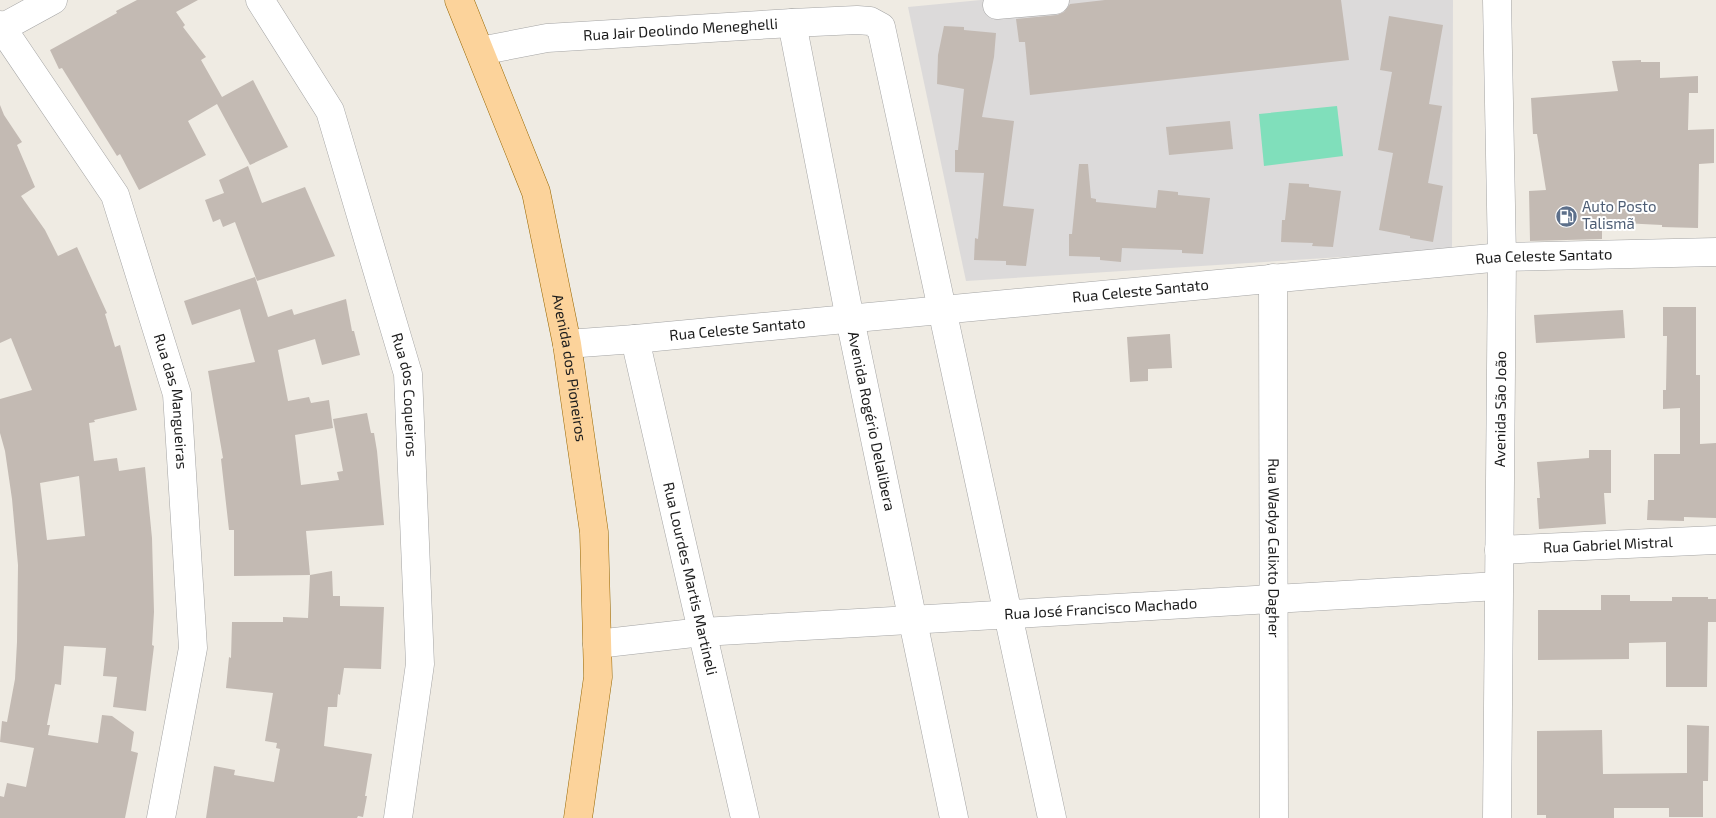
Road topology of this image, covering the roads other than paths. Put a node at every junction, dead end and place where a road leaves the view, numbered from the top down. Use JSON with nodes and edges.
{"nodes":[{"id":1,"x":53,"y":0,"type":"edge"},
{"id":2,"x":260,"y":0,"type":"edge"},
{"id":3,"x":459,"y":0,"type":"edge"},
{"id":4,"x":1055,"y":0,"type":"edge"},
{"id":5,"x":1497,"y":0,"type":"edge"},
{"id":6,"x":997,"y":6,"type":"dead end"},
{"id":7,"x":792,"y":23,"type":"junction"},
{"id":8,"x":1,"y":27,"type":"edge"},
{"id":9,"x":480,"y":51,"type":"junction"},
{"id":10,"x":1716,"y":252,"type":"edge"},
{"id":11,"x":1502,"y":257,"type":"junction"},
{"id":12,"x":1273,"y":278,"type":"junction"},
{"id":13,"x":943,"y":310,"type":"junction"},
{"id":14,"x":850,"y":319,"type":"junction"},
{"id":15,"x":635,"y":339,"type":"junction"},
{"id":16,"x":567,"y":344,"type":"junction"},
{"id":17,"x":1716,"y":540,"type":"edge"},
{"id":18,"x":1499,"y":550,"type":"junction"},
{"id":19,"x":1498,"y":586,"type":"junction"},
{"id":20,"x":1274,"y":599,"type":"junction"},
{"id":21,"x":1008,"y":614,"type":"junction"},
{"id":22,"x":913,"y":620,"type":"junction"},
{"id":23,"x":702,"y":632,"type":"junction"},
{"id":24,"x":597,"y":644,"type":"junction"},
{"id":25,"x":586,"y":751,"type":"junction"},
{"id":26,"x":161,"y":818,"type":"edge"},
{"id":27,"x":398,"y":818,"type":"edge"},
{"id":28,"x":565,"y":818,"type":"edge"},
{"id":29,"x":578,"y":818,"type":"edge"},
{"id":30,"x":745,"y":818,"type":"edge"},
{"id":31,"x":954,"y":818,"type":"edge"},
{"id":32,"x":1052,"y":818,"type":"edge"},
{"id":33,"x":1274,"y":818,"type":"edge"},
{"id":34,"x":1497,"y":818,"type":"edge"}],
"edges":[{"from":1,"to":8,"type":"street"},
{"from":2,"to":27,"type":"street","name":"Rua dos Coqueiros"},
{"from":3,"to":9,"type":"main road","name":"Avenida dos Pioneiros"},
{"from":4,"to":6,"type":"street"},
{"from":5,"to":11,"type":"street","name":"Avenida São João"},
{"from":7,"to":9,"type":"street","name":"Rua Jair Deolindo Meneghelli"},
{"from":7,"to":13,"type":"street","name":"Rua Jair Deolindo Meneghelli"},
{"from":7,"to":14,"type":"street","name":"Avenida Rogério Delalibera"},
{"from":8,"to":26,"type":"street","name":"Rua das Mangueiras"},
{"from":9,"to":16,"type":"main road","name":"Avenida dos Pioneiros"},
{"from":10,"to":11,"type":"street","name":"Rua Celeste Santato"},
{"from":11,"to":12,"type":"street","name":"Rua Celeste Santato"},
{"from":11,"to":18,"type":"street","name":"Avenida São João"},
{"from":12,"to":13,"type":"street","name":"Rua Celeste Santato"},
{"from":12,"to":20,"type":"street","name":"Rua Wadya Calixto Dagher"},
{"from":13,"to":14,"type":"street","name":"Rua Celeste Santato"},
{"from":13,"to":21,"type":"street"},
{"from":14,"to":15,"type":"street","name":"Rua Celeste Santato"},
{"from":14,"to":22,"type":"street","name":"Avenida Rogério Delalibera"},
{"from":15,"to":16,"type":"street","name":"Rua Celeste Santato"},
{"from":15,"to":23,"type":"street","name":"Rua Lourdes Martis Martineli"},
{"from":16,"to":24,"type":"main road","name":"Avenida dos Pioneiros"},
{"from":17,"to":18,"type":"street","name":"Rua Gabriel Mistral"},
{"from":18,"to":19,"type":"street","name":"Avenida São João"},
{"from":19,"to":20,"type":"street","name":"Rua José Francisco Machado"},
{"from":19,"to":34,"type":"street","name":"Avenida São João"},
{"from":20,"to":21,"type":"street","name":"Rua José Francisco Machado"},
{"from":20,"to":33,"type":"street","name":"Rua Wadya Calixto Dagher"},
{"from":21,"to":22,"type":"street","name":"Rua José Francisco Machado"},
{"from":21,"to":32,"type":"street"},
{"from":22,"to":23,"type":"street","name":"Rua José Francisco Machado"},
{"from":22,"to":31,"type":"street","name":"Avenida Rogério Delalibera"},
{"from":23,"to":24,"type":"street","name":"Rua José Francisco Machado"},
{"from":23,"to":30,"type":"street","name":"Rua Lourdes Martis Martineli"},
{"from":24,"to":25,"type":"main road","name":"Avenida dos Pioneiros"},
{"from":25,"to":28,"type":"main road"},
{"from":25,"to":29,"type":"main road"}]}
